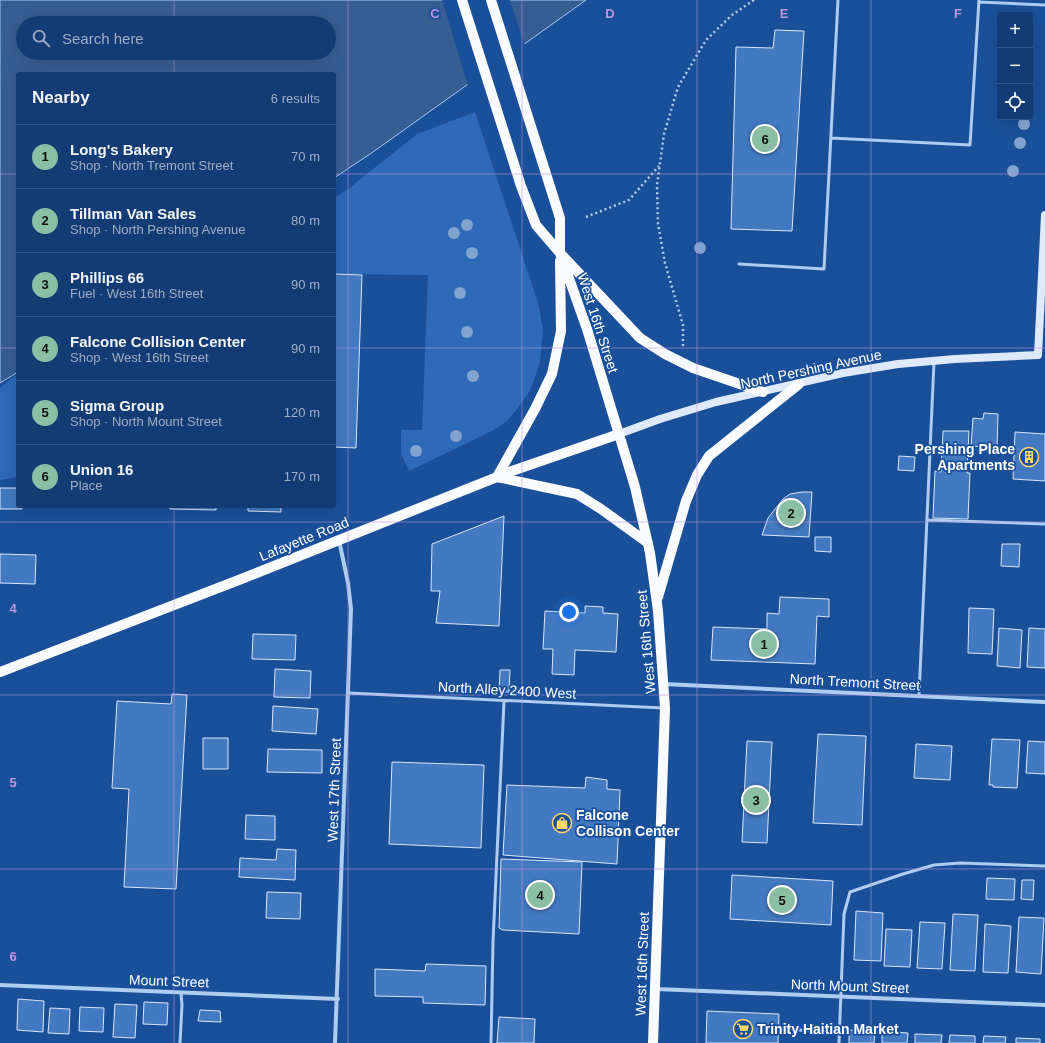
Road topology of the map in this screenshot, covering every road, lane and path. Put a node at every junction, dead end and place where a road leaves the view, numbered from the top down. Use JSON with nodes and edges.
{"nodes":[{"id":1,"x":462,"y":0,"type":"edge"},
{"id":2,"x":491,"y":0,"type":"edge"},
{"id":3,"x":754,"y":0,"type":"edge"},
{"id":4,"x":838,"y":0,"type":"edge"},
{"id":5,"x":979,"y":1,"type":"edge"},
{"id":6,"x":1045,"y":5,"type":"edge"},
{"id":7,"x":831,"y":138,"type":"junction"},
{"id":8,"x":660,"y":165,"type":"junction"},
{"id":9,"x":1045,"y":215,"type":"edge"},
{"id":10,"x":586,"y":217,"type":"dead end"},
{"id":11,"x":560,"y":253,"type":"junction"},
{"id":12,"x":739,"y":264,"type":"dead end"},
{"id":13,"x":684,"y":347,"type":"dead end"},
{"id":14,"x":934,"y":361,"type":"junction"},
{"id":15,"x":799,"y":384,"type":"junction"},
{"id":16,"x":763,"y":392,"type":"junction"},
{"id":17,"x":620,"y":434,"type":"junction"},
{"id":18,"x":497,"y":477,"type":"junction"},
{"id":19,"x":927,"y":520,"type":"junction"},
{"id":20,"x":1045,"y":524,"type":"edge"},
{"id":21,"x":339,"y":540,"type":"junction"},
{"id":22,"x":648,"y":543,"type":"junction"},
{"id":23,"x":657,"y":601,"type":"junction"},
{"id":24,"x":0,"y":672,"type":"edge"},
{"id":25,"x":664,"y":684,"type":"junction"},
{"id":26,"x":349,"y":693,"type":"junction"},
{"id":27,"x":919,"y":696,"type":"junction"},
{"id":28,"x":504,"y":701,"type":"junction"},
{"id":29,"x":1045,"y":702,"type":"edge"},
{"id":30,"x":665,"y":708,"type":"junction"},
{"id":31,"x":1045,"y":866,"type":"edge"},
{"id":32,"x":0,"y":985,"type":"edge"},
{"id":33,"x":655,"y":989,"type":"junction"},
{"id":34,"x":181,"y":992,"type":"junction"},
{"id":35,"x":841,"y":997,"type":"junction"},
{"id":36,"x":338,"y":999,"type":"junction"},
{"id":37,"x":1045,"y":1005,"type":"edge"},
{"id":38,"x":798,"y":1030,"type":"dead end"},
{"id":39,"x":839,"y":1032,"type":"junction"},
{"id":40,"x":180,"y":1043,"type":"edge"},
{"id":41,"x":336,"y":1043,"type":"edge"},
{"id":42,"x":490,"y":1043,"type":"edge"},
{"id":43,"x":653,"y":1043,"type":"edge"},
{"id":44,"x":839,"y":1043,"type":"edge"}],
"edges":[{"from":1,"to":11,"type":"main road","name":"West 16th Street"},
{"from":2,"to":11,"type":"main road","name":"West 16th Street"},
{"from":3,"to":8,"type":"path"},
{"from":4,"to":7,"type":"lane"},
{"from":5,"to":6,"type":"lane"},
{"from":5,"to":7,"type":"lane"},
{"from":7,"to":12,"type":"lane"},
{"from":8,"to":10,"type":"path"},
{"from":8,"to":13,"type":"path"},
{"from":9,"to":14,"type":"main road","name":"North Pershing Avenue"},
{"from":11,"to":16,"type":"main road"},
{"from":11,"to":17,"type":"main road","name":"West 16th Street"},
{"from":11,"to":18,"type":"main road"},
{"from":14,"to":15,"type":"main road","name":"North Pershing Avenue"},
{"from":14,"to":19,"type":"lane"},
{"from":15,"to":16,"type":"main road","name":"North Pershing Avenue"},
{"from":15,"to":23,"type":"main road"},
{"from":16,"to":17,"type":"main road","name":"North Pershing Avenue"},
{"from":17,"to":18,"type":"main road","name":"Lafayette Road"},
{"from":17,"to":22,"type":"main road","name":"West 16th Street"},
{"from":18,"to":21,"type":"main road","name":"Lafayette Road"},
{"from":18,"to":22,"type":"main road"},
{"from":19,"to":20,"type":"lane"},
{"from":19,"to":27,"type":"lane"},
{"from":21,"to":24,"type":"main road","name":"Lafayette Road"},
{"from":21,"to":26,"type":"street","name":"West 17th Street"},
{"from":22,"to":23,"type":"main road","name":"West 16th Street"},
{"from":23,"to":25,"type":"main road","name":"West 16th Street"},
{"from":25,"to":27,"type":"street","name":"North Tremont Street"},
{"from":25,"to":30,"type":"main road","name":"West 16th Street"},
{"from":26,"to":28,"type":"lane","name":"North Alley 2400 West"},
{"from":26,"to":36,"type":"street","name":"West 17th Street"},
{"from":27,"to":29,"type":"street","name":"North Tremont Street"},
{"from":28,"to":30,"type":"lane","name":"North Alley 2400 West"},
{"from":28,"to":42,"type":"lane"},
{"from":30,"to":33,"type":"main road","name":"West 16th Street"},
{"from":31,"to":35,"type":"lane"},
{"from":32,"to":34,"type":"street","name":"Mount Street"},
{"from":33,"to":35,"type":"street","name":"North Mount Street"},
{"from":33,"to":43,"type":"main road","name":"West 16th Street"},
{"from":34,"to":36,"type":"street","name":"Mount Street"},
{"from":34,"to":40,"type":"lane"},
{"from":35,"to":37,"type":"street","name":"North Mount Street"},
{"from":35,"to":39,"type":"lane"},
{"from":36,"to":41,"type":"street","name":"West 17th Street"},
{"from":38,"to":39,"type":"lane"},
{"from":39,"to":44,"type":"lane"}]}
